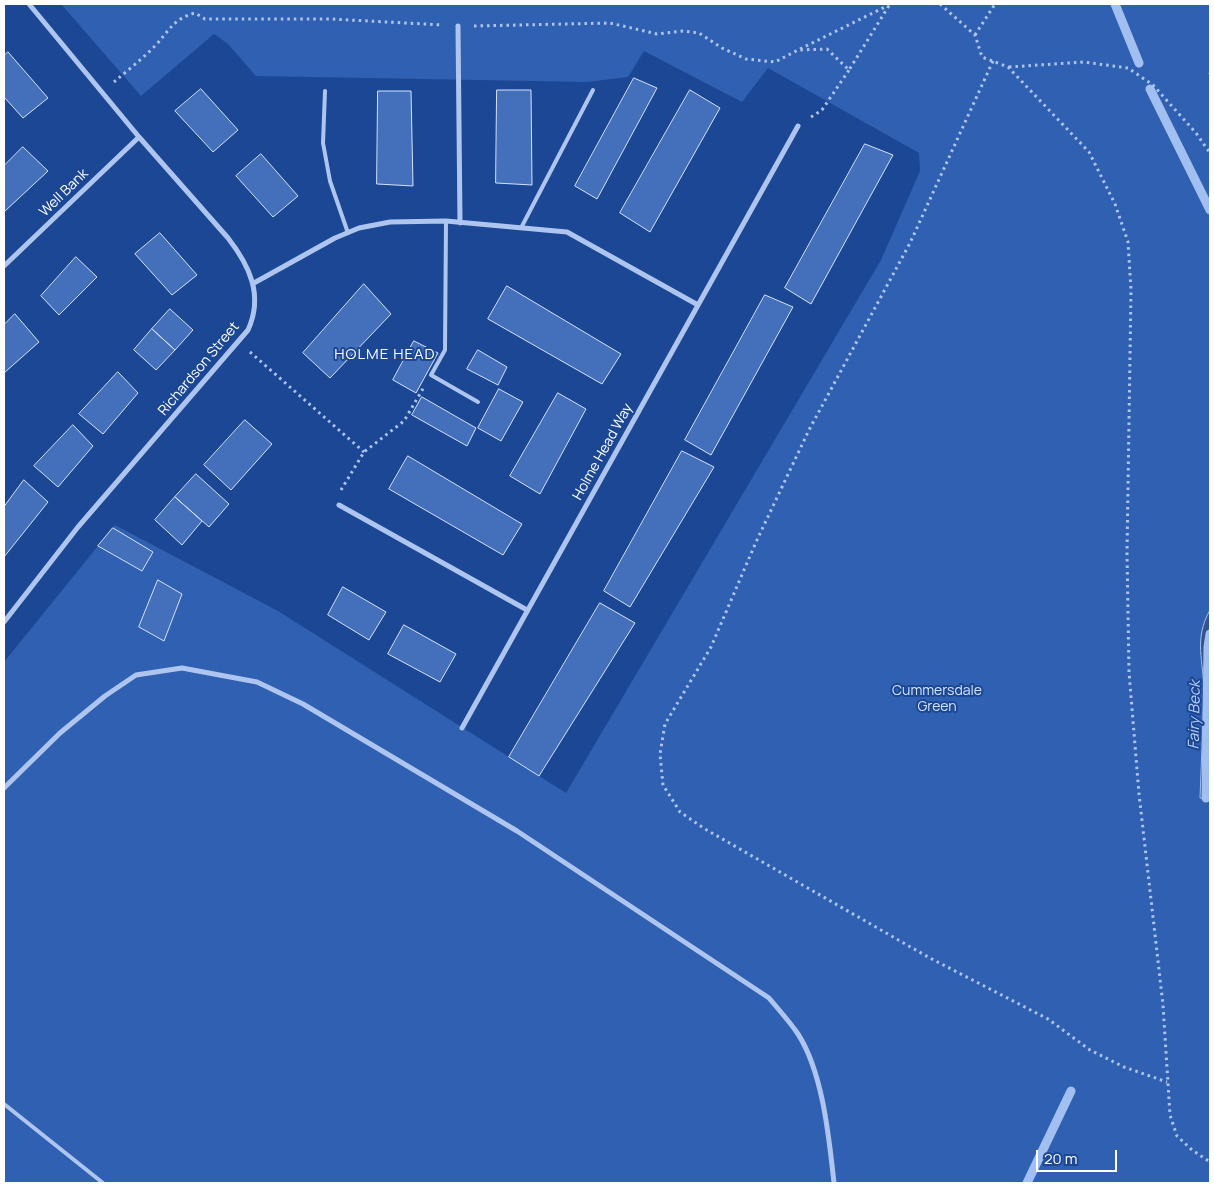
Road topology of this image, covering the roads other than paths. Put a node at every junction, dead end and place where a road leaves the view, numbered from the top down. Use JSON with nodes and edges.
{"nodes":[{"id":1,"x":29,"y":4,"type":"edge"},
{"id":2,"x":458,"y":26,"type":"road end"},
{"id":3,"x":593,"y":90,"type":"dead end"},
{"id":4,"x":325,"y":91,"type":"dead end"},
{"id":5,"x":798,"y":126,"type":"road end"},
{"id":6,"x":139,"y":137,"type":"junction"},
{"id":7,"x":446,"y":221,"type":"junction"},
{"id":8,"x":460,"y":223,"type":"junction"},
{"id":9,"x":521,"y":228,"type":"junction"},
{"id":10,"x":348,"y":233,"type":"junction"},
{"id":11,"x":4,"y":266,"type":"edge"},
{"id":12,"x":254,"y":282,"type":"junction"},
{"id":13,"x":698,"y":305,"type":"junction"},
{"id":14,"x":478,"y":402,"type":"dead end"},
{"id":15,"x":339,"y":505,"type":"road end"},
{"id":16,"x":527,"y":610,"type":"junction"},
{"id":17,"x":4,"y":622,"type":"edge"},
{"id":18,"x":462,"y":728,"type":"dead end"},
{"id":19,"x":4,"y":788,"type":"edge"},
{"id":20,"x":4,"y":1104,"type":"edge"},
{"id":21,"x":104,"y":1183,"type":"edge"},
{"id":22,"x":834,"y":1183,"type":"edge"}],
"edges":[{"from":1,"to":6,"type":"street","name":"Richardson Street"},
{"from":2,"to":8,"type":"street"},
{"from":3,"to":9,"type":"lane"},
{"from":4,"to":10,"type":"lane"},
{"from":5,"to":13,"type":"street","name":"Holme Head Way"},
{"from":6,"to":11,"type":"street","name":"Well Bank"},
{"from":6,"to":12,"type":"street","name":"Richardson Street"},
{"from":7,"to":8,"type":"street"},
{"from":7,"to":10,"type":"street"},
{"from":7,"to":14,"type":"lane"},
{"from":8,"to":9,"type":"street"},
{"from":9,"to":13,"type":"street"},
{"from":10,"to":12,"type":"street"},
{"from":12,"to":17,"type":"street","name":"Richardson Street"},
{"from":13,"to":16,"type":"street","name":"Holme Head Way"},
{"from":15,"to":16,"type":"street"},
{"from":16,"to":18,"type":"street","name":"Holme Head Way"},
{"from":19,"to":22,"type":"street"},
{"from":20,"to":21,"type":"lane"}]}
